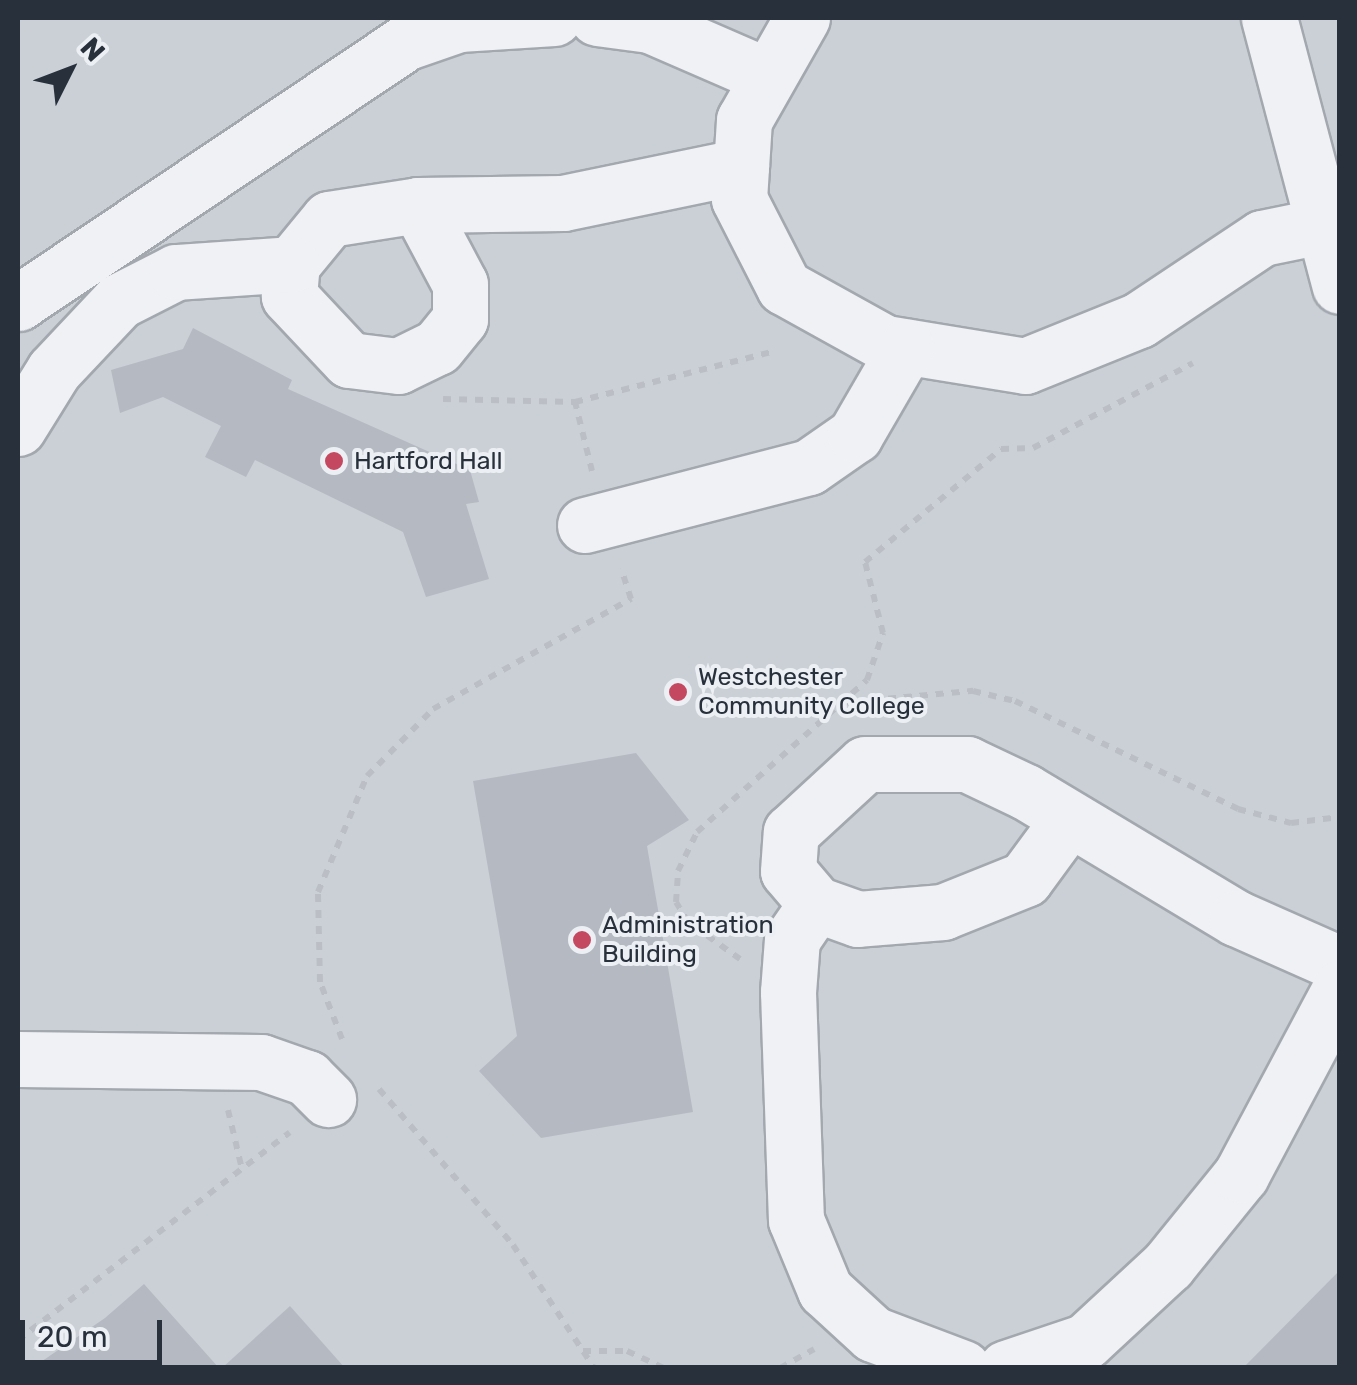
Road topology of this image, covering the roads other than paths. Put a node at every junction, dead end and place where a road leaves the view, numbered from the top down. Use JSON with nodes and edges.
{"nodes":[{"id":1,"x":554,"y":18,"type":"edge"},
{"id":2,"x":597,"y":18,"type":"edge"},
{"id":3,"x":802,"y":18,"type":"edge"},
{"id":4,"x":1269,"y":18,"type":"edge"},
{"id":5,"x":765,"y":75,"type":"junction"},
{"id":6,"x":741,"y":166,"type":"junction"},
{"id":7,"x":418,"y":205,"type":"junction"},
{"id":8,"x":1326,"y":225,"type":"junction"},
{"id":9,"x":292,"y":264,"type":"junction"},
{"id":10,"x":1340,"y":286,"type":"edge"},
{"id":11,"x":18,"y":303,"type":"edge"},
{"id":12,"x":906,"y":347,"type":"junction"},
{"id":13,"x":18,"y":428,"type":"edge"},
{"id":14,"x":595,"y":522,"type":"road end"},
{"id":15,"x":1069,"y":819,"type":"junction"},
{"id":16,"x":816,"y":904,"type":"junction"},
{"id":17,"x":1340,"y":964,"type":"edge"},
{"id":18,"x":1340,"y":989,"type":"edge"},
{"id":19,"x":18,"y":1059,"type":"edge"},
{"id":20,"x":346,"y":1084,"type":"road end"},
{"id":21,"x":963,"y":1368,"type":"edge"},
{"id":22,"x":1006,"y":1368,"type":"edge"}],
"edges":[{"from":1,"to":11,"type":"street"},
{"from":2,"to":5,"type":"street"},
{"from":3,"to":5,"type":"street"},
{"from":4,"to":8,"type":"street"},
{"from":5,"to":6,"type":"street"},
{"from":6,"to":7,"type":"street"},
{"from":6,"to":12,"type":"street"},
{"from":7,"to":9,"type":"street"},
{"from":7,"to":9,"type":"street"},
{"from":8,"to":10,"type":"street"},
{"from":8,"to":12,"type":"street"},
{"from":9,"to":13,"type":"street"},
{"from":12,"to":14,"type":"street"},
{"from":15,"to":16,"type":"street"},
{"from":15,"to":16,"type":"street"},
{"from":15,"to":17,"type":"street"},
{"from":16,"to":21,"type":"street"},
{"from":18,"to":22,"type":"street"},
{"from":19,"to":20,"type":"street"}]}
